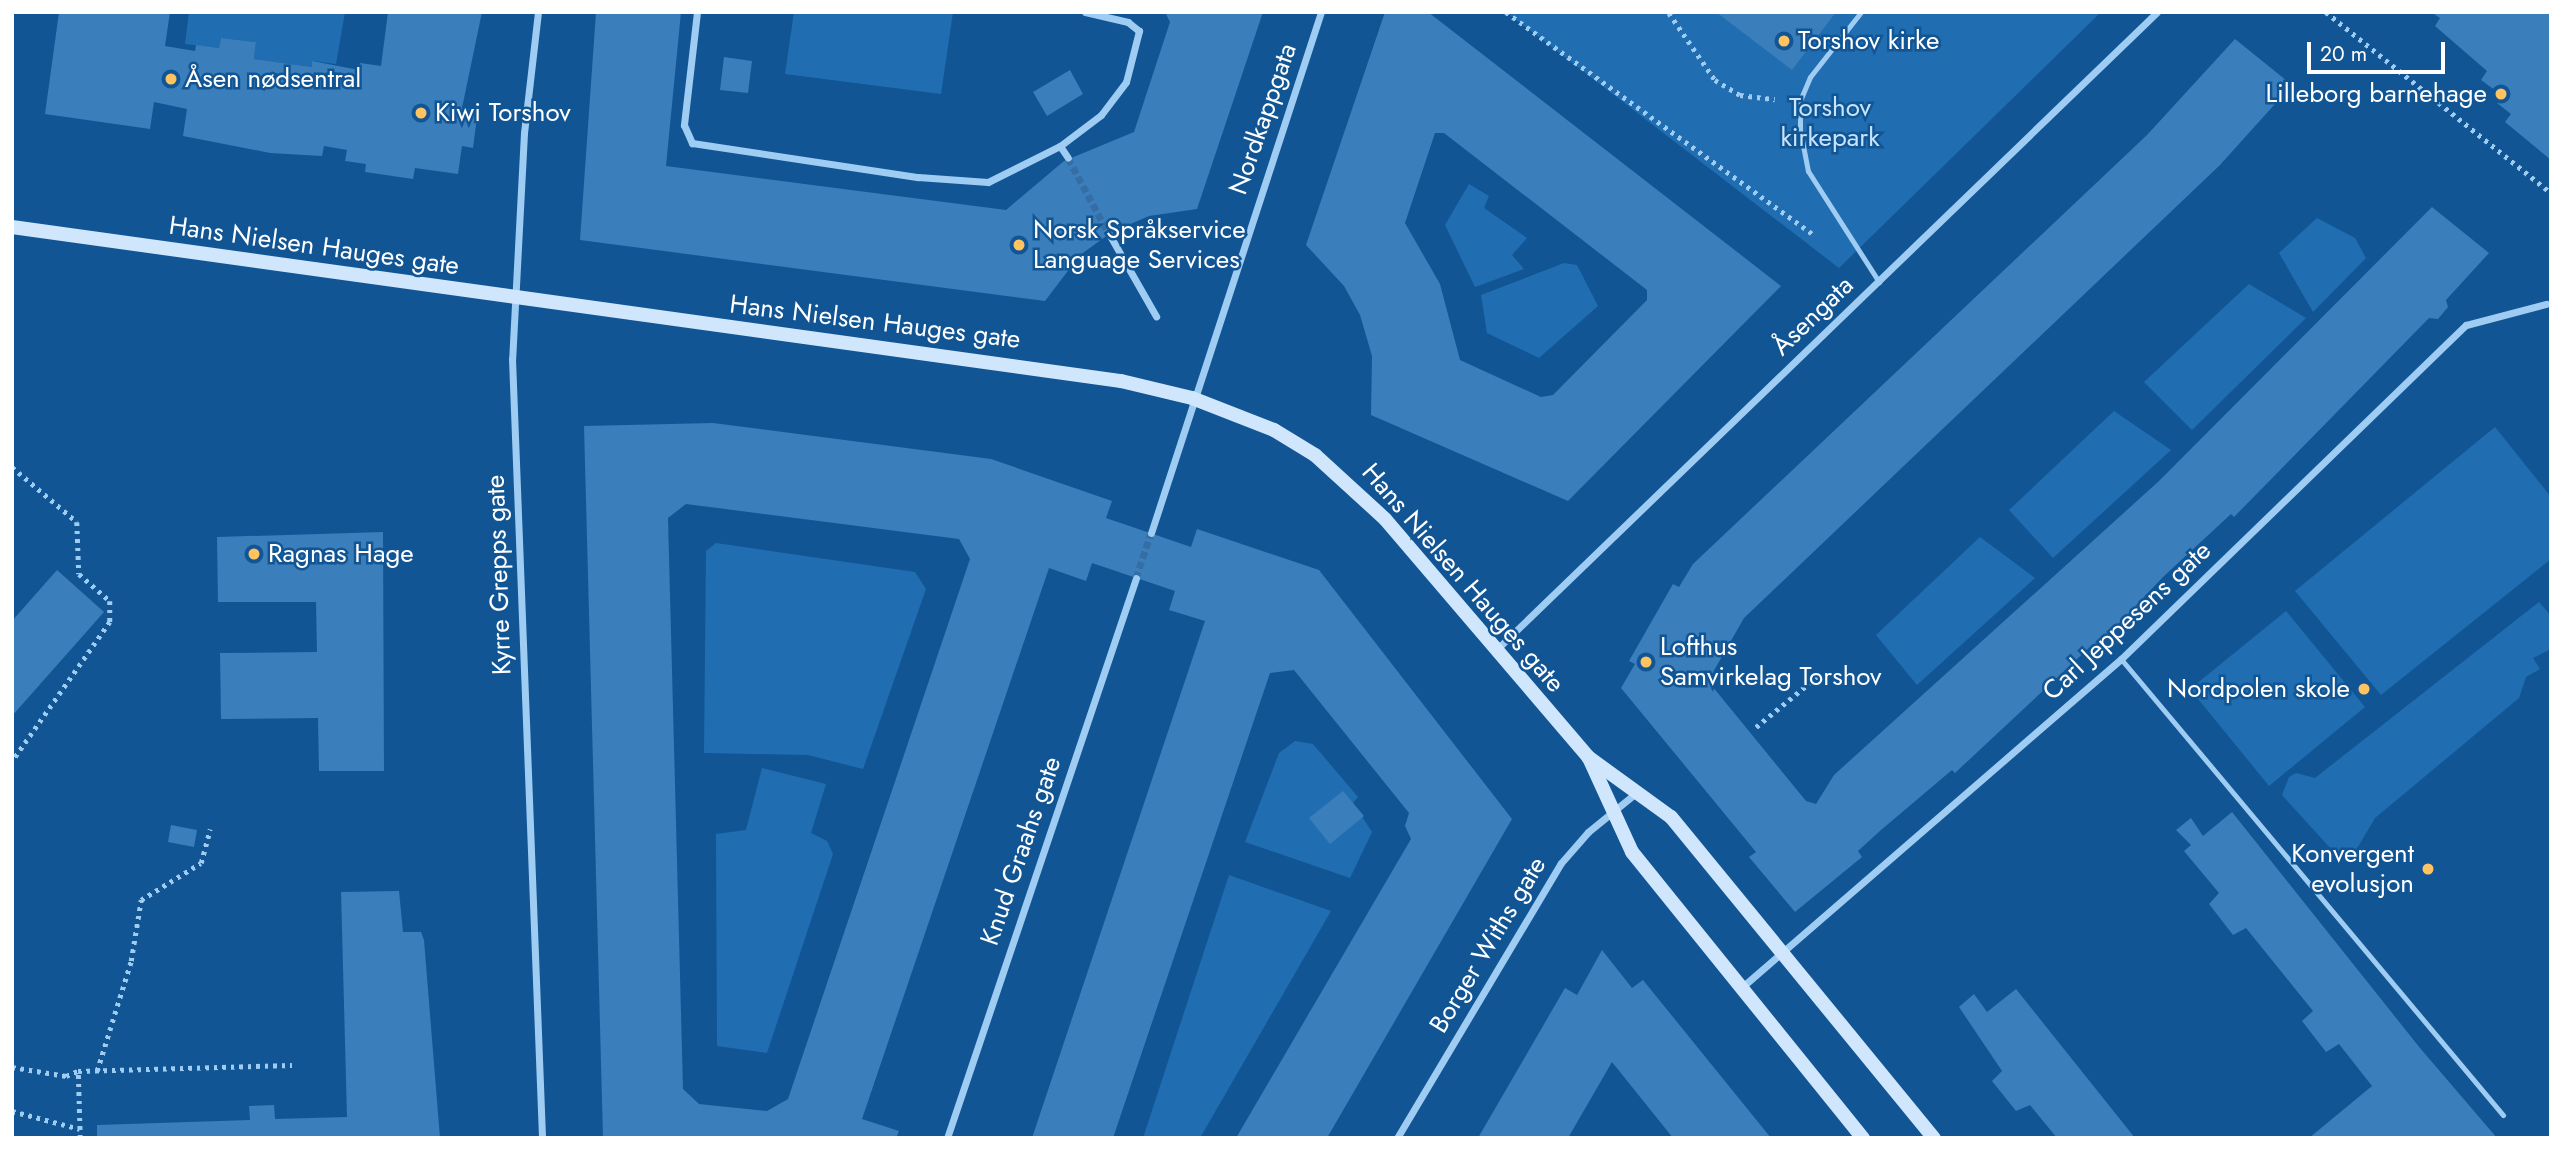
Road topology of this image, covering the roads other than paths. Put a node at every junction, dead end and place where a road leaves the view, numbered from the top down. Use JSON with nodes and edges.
{"nodes":[{"id":1,"x":538,"y":12,"type":"edge"},
{"id":2,"x":697,"y":12,"type":"edge"},
{"id":3,"x":1085,"y":12,"type":"edge"},
{"id":4,"x":1321,"y":12,"type":"edge"},
{"id":5,"x":1861,"y":12,"type":"edge"},
{"id":6,"x":2157,"y":12,"type":"edge"},
{"id":7,"x":1060,"y":146,"type":"junction"},
{"id":8,"x":1068,"y":158,"type":"tunnel mouth"},
{"id":9,"x":12,"y":227,"type":"edge"},
{"id":10,"x":1109,"y":234,"type":"tunnel mouth"},
{"id":11,"x":1879,"y":282,"type":"junction"},
{"id":12,"x":513,"y":300,"type":"junction"},
{"id":13,"x":2548,"y":306,"type":"edge"},
{"id":14,"x":1156,"y":316,"type":"dead end"},
{"id":15,"x":1192,"y":398,"type":"junction"},
{"id":16,"x":1151,"y":533,"type":"tunnel mouth"},
{"id":17,"x":1136,"y":578,"type":"tunnel mouth"},
{"id":18,"x":1497,"y":649,"type":"junction"},
{"id":19,"x":2121,"y":659,"type":"junction"},
{"id":20,"x":1588,"y":757,"type":"junction"},
{"id":21,"x":1637,"y":792,"type":"junction"},
{"id":22,"x":1612,"y":811,"type":"junction"},
{"id":23,"x":1784,"y":954,"type":"junction"},
{"id":24,"x":1741,"y":988,"type":"junction"},
{"id":25,"x":2503,"y":1115,"type":"dead end"},
{"id":26,"x":542,"y":1138,"type":"edge"},
{"id":27,"x":947,"y":1138,"type":"edge"},
{"id":28,"x":1397,"y":1138,"type":"edge"},
{"id":29,"x":1863,"y":1138,"type":"edge"},
{"id":30,"x":1934,"y":1138,"type":"edge"}],
"edges":[{"from":1,"to":12,"type":"street","name":"Kyrre Grepps gate"},
{"from":2,"to":7,"type":"street"},
{"from":3,"to":7,"type":"street"},
{"from":4,"to":15,"type":"street","name":"Nordkappgata"},
{"from":5,"to":11,"type":"lane"},
{"from":6,"to":11,"type":"street","name":"Åsengata"},
{"from":7,"to":8,"type":"street"},
{"from":9,"to":12,"type":"street","name":"Hans Nielsen Hauges gate"},
{"from":10,"to":14,"type":"street"},
{"from":11,"to":18,"type":"street","name":"Åsengata"},
{"from":12,"to":15,"type":"street","name":"Hans Nielsen Hauges gate"},
{"from":12,"to":26,"type":"street","name":"Kyrre Grepps gate"},
{"from":13,"to":19,"type":"street","name":"Carl Jeppesens gate"},
{"from":15,"to":16,"type":"street"},
{"from":15,"to":18,"type":"street","name":"Hans Nielsen Hauges gate"},
{"from":17,"to":27,"type":"street","name":"Knud Graahs gate"},
{"from":18,"to":20,"type":"street","name":"Hans Nielsen Hauges gate"},
{"from":19,"to":23,"type":"street","name":"Carl Jeppesens gate"},
{"from":19,"to":25,"type":"lane"},
{"from":20,"to":21,"type":"street","name":"Hans Nielsen Hauges gate"},
{"from":20,"to":22,"type":"street","name":"Hans Nielsen Hauges gate"},
{"from":21,"to":22,"type":"street","name":"Borger Withs gate"},
{"from":21,"to":23,"type":"street","name":"Hans Nielsen Hauges gate"},
{"from":22,"to":24,"type":"street","name":"Hans Nielsen Hauges gate"},
{"from":22,"to":28,"type":"street","name":"Borger Withs gate"},
{"from":23,"to":24,"type":"street","name":"Carl Jeppesens gate"},
{"from":23,"to":30,"type":"street","name":"Hans Nielsen Hauges gate"},
{"from":24,"to":29,"type":"street","name":"Hans Nielsen Hauges gate"}]}
